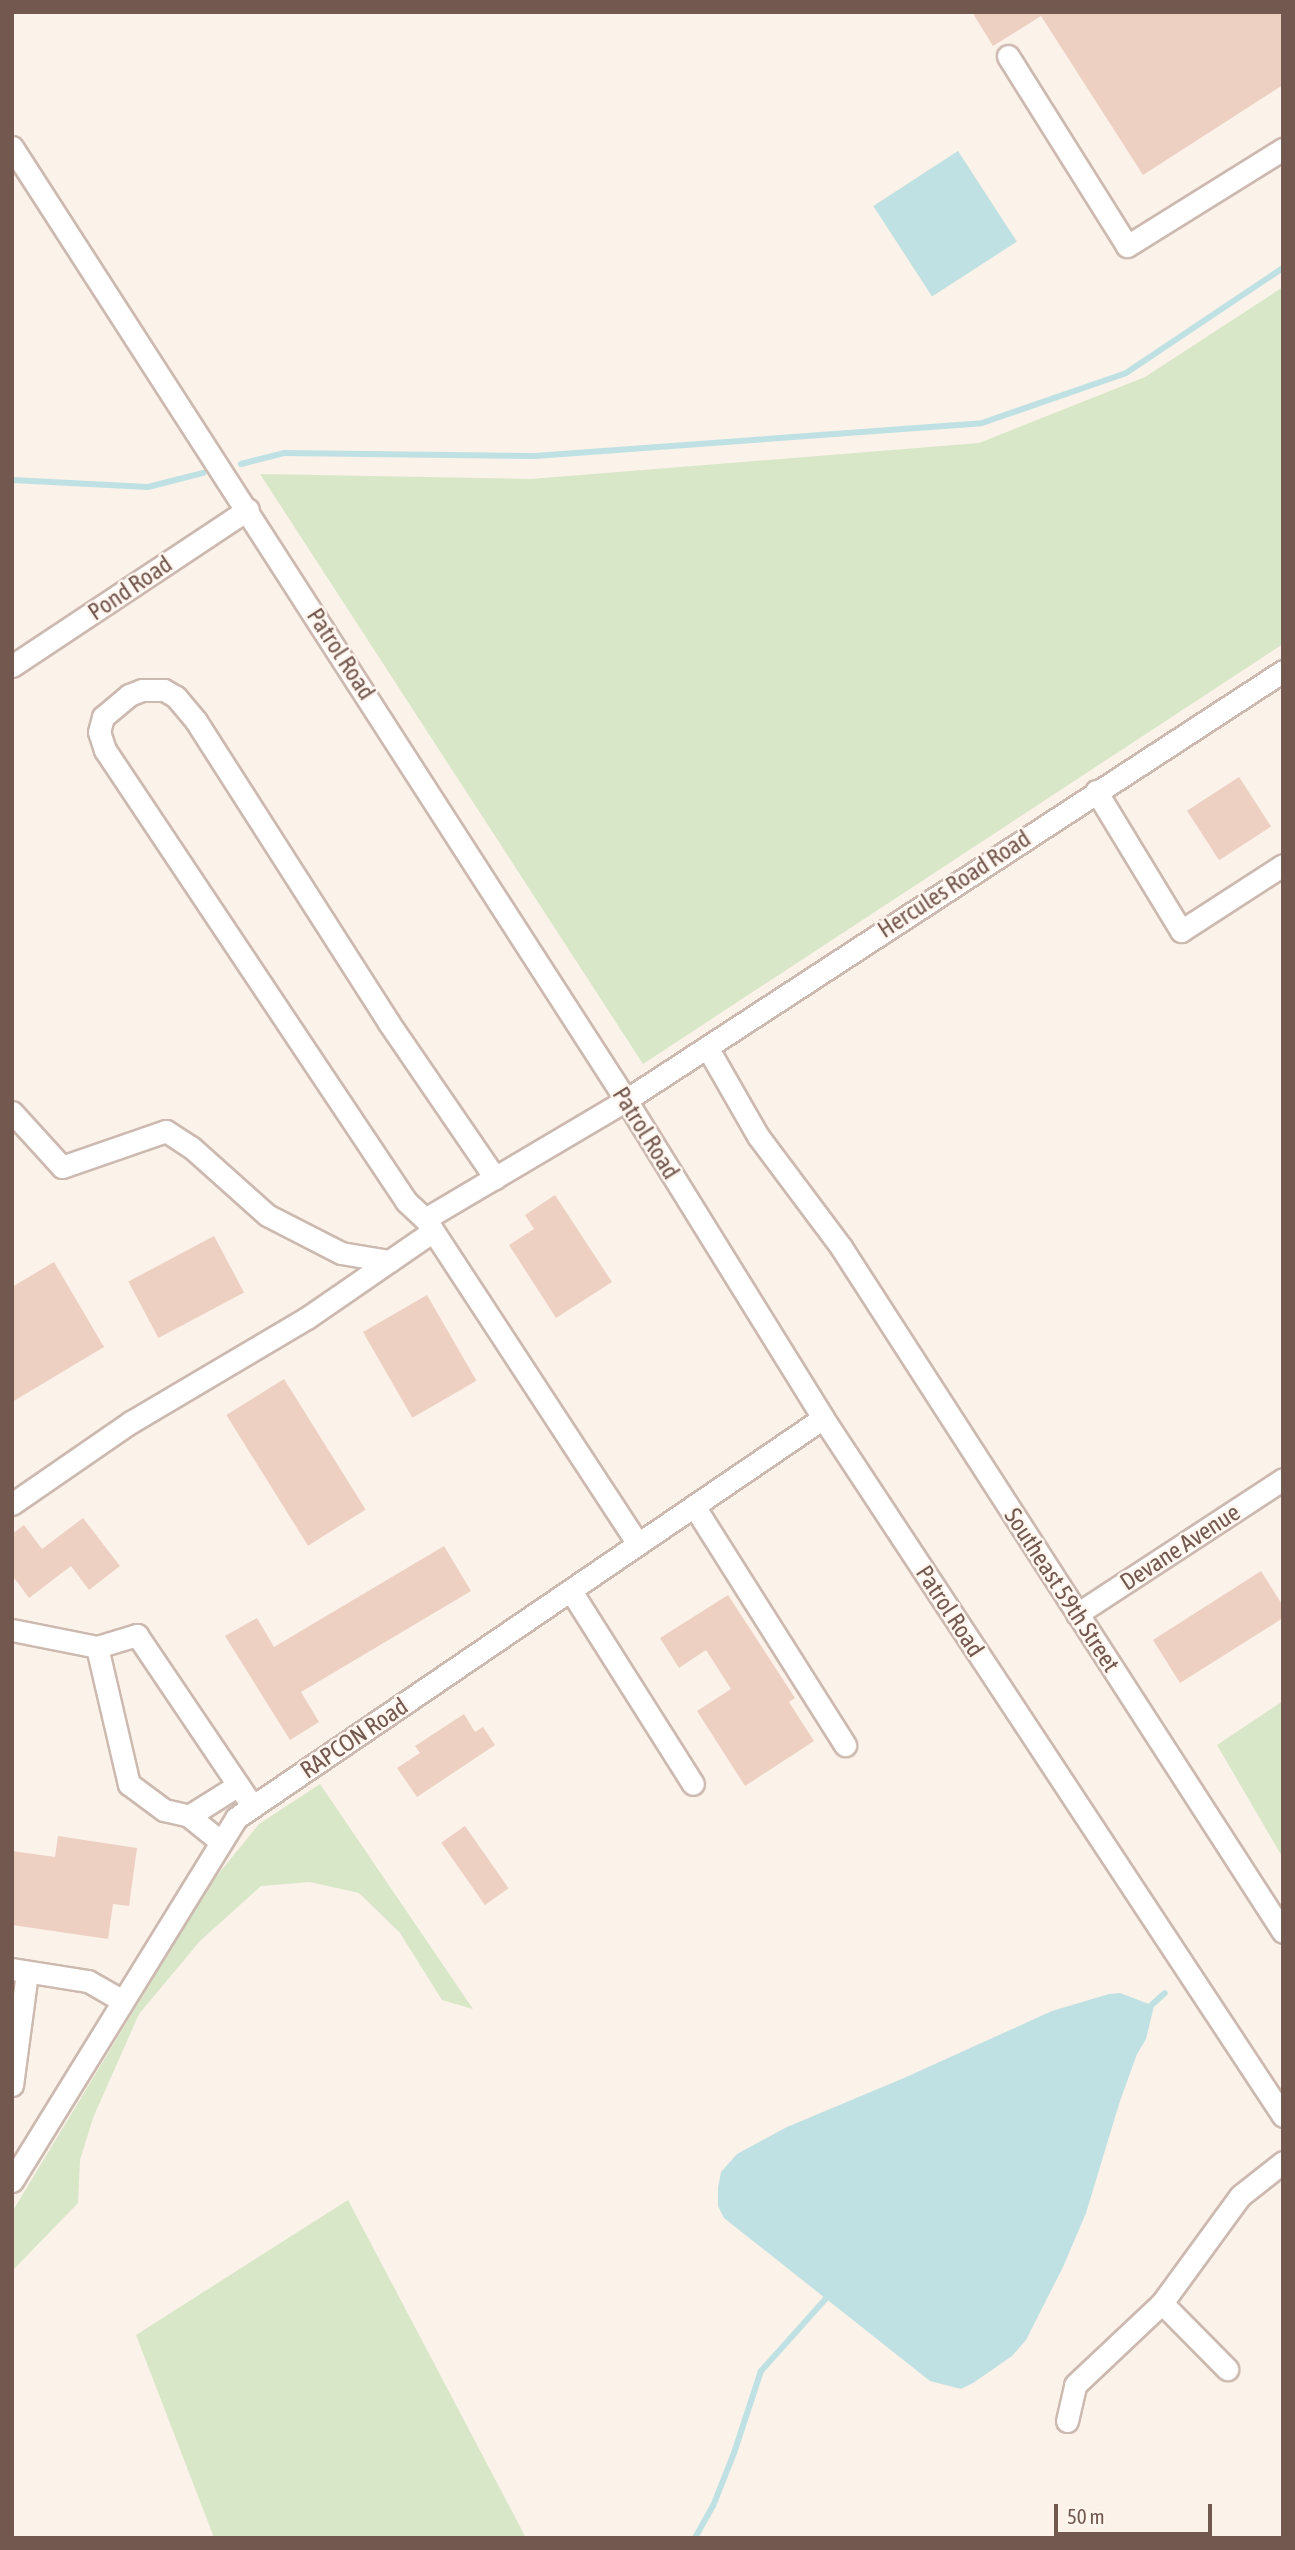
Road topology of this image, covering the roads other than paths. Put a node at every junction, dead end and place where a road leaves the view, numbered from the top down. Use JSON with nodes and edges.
{"nodes":[{"id":1,"x":1008,"y":55,"type":"dead end"},
{"id":2,"x":12,"y":147,"type":"edge"},
{"id":3,"x":1283,"y":149,"type":"edge"},
{"id":4,"x":248,"y":509,"type":"junction"},
{"id":5,"x":12,"y":666,"type":"edge"},
{"id":6,"x":1283,"y":671,"type":"edge"},
{"id":7,"x":1096,"y":791,"type":"junction"},
{"id":8,"x":1283,"y":865,"type":"edge"},
{"id":9,"x":707,"y":1047,"type":"junction"},
{"id":10,"x":626,"y":1100,"type":"junction"},
{"id":11,"x":12,"y":1112,"type":"edge"},
{"id":12,"x":495,"y":1178,"type":"junction"},
{"id":13,"x":429,"y":1225,"type":"junction"},
{"id":14,"x":389,"y":1261,"type":"junction"},
{"id":15,"x":823,"y":1418,"type":"junction"},
{"id":16,"x":1283,"y":1479,"type":"edge"},
{"id":17,"x":12,"y":1504,"type":"edge"},
{"id":18,"x":694,"y":1506,"type":"junction"},
{"id":19,"x":638,"y":1544,"type":"junction"},
{"id":20,"x":571,"y":1591,"type":"junction"},
{"id":21,"x":1077,"y":1614,"type":"junction"},
{"id":22,"x":12,"y":1630,"type":"edge"},
{"id":23,"x":97,"y":1647,"type":"junction"},
{"id":24,"x":845,"y":1745,"type":"dead end"},
{"id":25,"x":693,"y":1783,"type":"dead end"},
{"id":26,"x":238,"y":1785,"type":"junction"},
{"id":27,"x":253,"y":1807,"type":"junction"},
{"id":28,"x":189,"y":1816,"type":"junction"},
{"id":29,"x":221,"y":1842,"type":"junction"},
{"id":30,"x":1283,"y":1932,"type":"edge"},
{"id":31,"x":20,"y":1970,"type":"edge"},
{"id":32,"x":123,"y":2001,"type":"junction"},
{"id":33,"x":12,"y":2085,"type":"edge"},
{"id":34,"x":1283,"y":2116,"type":"edge"},
{"id":35,"x":19,"y":2156,"type":"edge"},
{"id":36,"x":1283,"y":2162,"type":"edge"},
{"id":37,"x":12,"y":2180,"type":"edge"},
{"id":38,"x":1162,"y":2303,"type":"junction"},
{"id":39,"x":1227,"y":2369,"type":"dead end"},
{"id":40,"x":1067,"y":2421,"type":"dead end"}],
"edges":[{"from":1,"to":3,"type":"street"},
{"from":2,"to":4,"type":"street","name":"Patrol Road"},
{"from":4,"to":5,"type":"street","name":"Pond Road"},
{"from":4,"to":10,"type":"street","name":"Patrol Road"},
{"from":6,"to":7,"type":"street","name":"Hercules Road Road"},
{"from":7,"to":8,"type":"street"},
{"from":7,"to":9,"type":"street","name":"Hercules Road Road"},
{"from":9,"to":10,"type":"street","name":"Hercules Road Road"},
{"from":9,"to":21,"type":"street","name":"Southeast 59th Street"},
{"from":10,"to":12,"type":"street","name":"Hercules Road Road"},
{"from":10,"to":15,"type":"street","name":"Patrol Road"},
{"from":11,"to":14,"type":"street"},
{"from":12,"to":13,"type":"street","name":"Hercules Road Road"},
{"from":12,"to":13,"type":"street"},
{"from":13,"to":14,"type":"street","name":"Hercules Road Road"},
{"from":13,"to":19,"type":"street"},
{"from":14,"to":17,"type":"street","name":"Hercules Road Road"},
{"from":15,"to":18,"type":"street","name":"RAPCON Road"},
{"from":15,"to":34,"type":"street","name":"Patrol Road"},
{"from":16,"to":21,"type":"street","name":"Devane Avenue"},
{"from":18,"to":19,"type":"street","name":"RAPCON Road"},
{"from":18,"to":24,"type":"street"},
{"from":19,"to":20,"type":"street","name":"RAPCON Road"},
{"from":20,"to":25,"type":"street"},
{"from":20,"to":27,"type":"street","name":"RAPCON Road"},
{"from":21,"to":30,"type":"street","name":"Southeast 59th Street"},
{"from":22,"to":23,"type":"street"},
{"from":23,"to":26,"type":"street"},
{"from":23,"to":28,"type":"street"},
{"from":26,"to":27,"type":"street"},
{"from":26,"to":28,"type":"street"},
{"from":27,"to":29,"type":"street","name":"RAPCON Road"},
{"from":28,"to":29,"type":"street"},
{"from":29,"to":32,"type":"street","name":"RAPCON Road"},
{"from":31,"to":32,"type":"street"},
{"from":31,"to":33,"type":"street"},
{"from":32,"to":35,"type":"street","name":"RAPCON Road"},
{"from":35,"to":37,"type":"street","name":"RAPCON Road"},
{"from":36,"to":38,"type":"street"},
{"from":38,"to":39,"type":"street"},
{"from":38,"to":40,"type":"street"}]}
